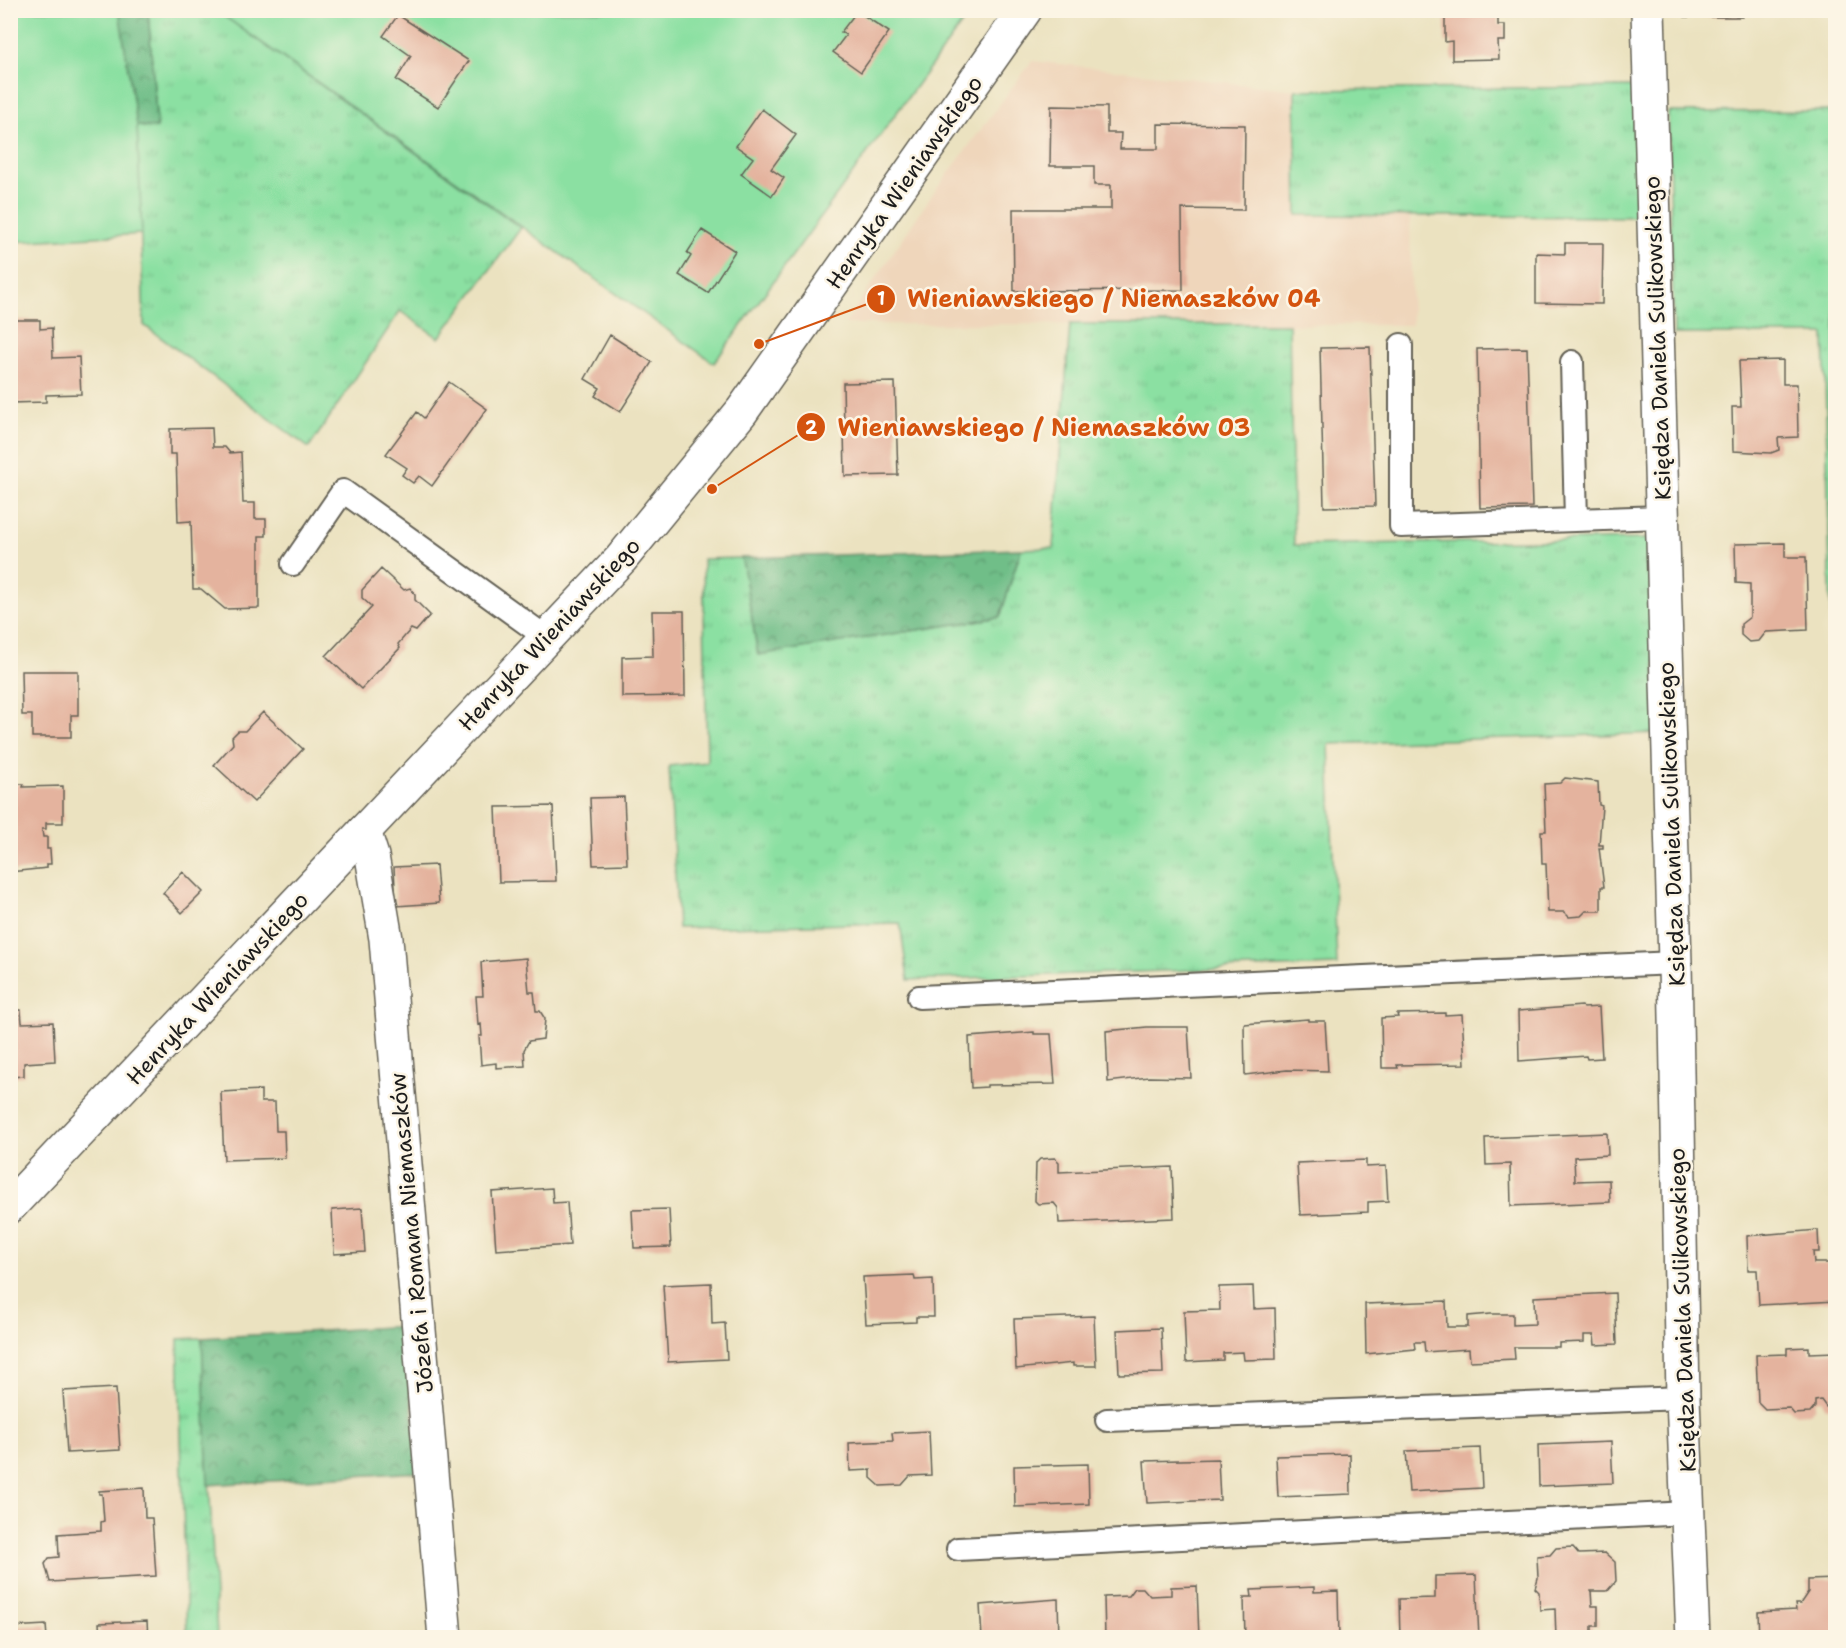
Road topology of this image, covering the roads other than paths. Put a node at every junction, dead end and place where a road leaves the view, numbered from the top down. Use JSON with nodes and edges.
{"nodes":[{"id":1,"x":1025,"y":10,"type":"edge"},
{"id":2,"x":1648,"y":10,"type":"edge"},
{"id":3,"x":1401,"y":345,"type":"dead end"},
{"id":4,"x":1572,"y":362,"type":"dead end"},
{"id":5,"x":1662,"y":517,"type":"junction"},
{"id":6,"x":1576,"y":520,"type":"junction"},
{"id":7,"x":293,"y":564,"type":"dead end"},
{"id":8,"x":547,"y":638,"type":"junction"},
{"id":9,"x":364,"y":831,"type":"junction"},
{"id":10,"x":1675,"y":963,"type":"junction"},
{"id":11,"x":920,"y":997,"type":"dead end"},
{"id":12,"x":10,"y":1206,"type":"edge"},
{"id":13,"x":1683,"y":1398,"type":"junction"},
{"id":14,"x":1107,"y":1420,"type":"dead end"},
{"id":15,"x":1688,"y":1513,"type":"junction"},
{"id":16,"x":958,"y":1549,"type":"dead end"},
{"id":17,"x":445,"y":1638,"type":"edge"},
{"id":18,"x":1693,"y":1638,"type":"edge"}],
"edges":[{"from":1,"to":8,"type":"street","name":"Henryka Wieniawskiego"},
{"from":2,"to":5,"type":"street","name":"Księdza Daniela Sulikowskiego"},
{"from":3,"to":6,"type":"lane"},
{"from":4,"to":6,"type":"lane"},
{"from":5,"to":6,"type":"lane"},
{"from":5,"to":10,"type":"street","name":"Księdza Daniela Sulikowskiego"},
{"from":7,"to":8,"type":"lane"},
{"from":8,"to":9,"type":"street","name":"Henryka Wieniawskiego"},
{"from":9,"to":12,"type":"street","name":"Henryka Wieniawskiego"},
{"from":9,"to":17,"type":"street","name":"Józefa i Romana Niemaszków"},
{"from":10,"to":11,"type":"lane"},
{"from":10,"to":13,"type":"street","name":"Księdza Daniela Sulikowskiego"},
{"from":13,"to":14,"type":"lane"},
{"from":13,"to":15,"type":"street","name":"Księdza Daniela Sulikowskiego"},
{"from":15,"to":16,"type":"lane"},
{"from":15,"to":18,"type":"street","name":"Księdza Daniela Sulikowskiego"}]}
